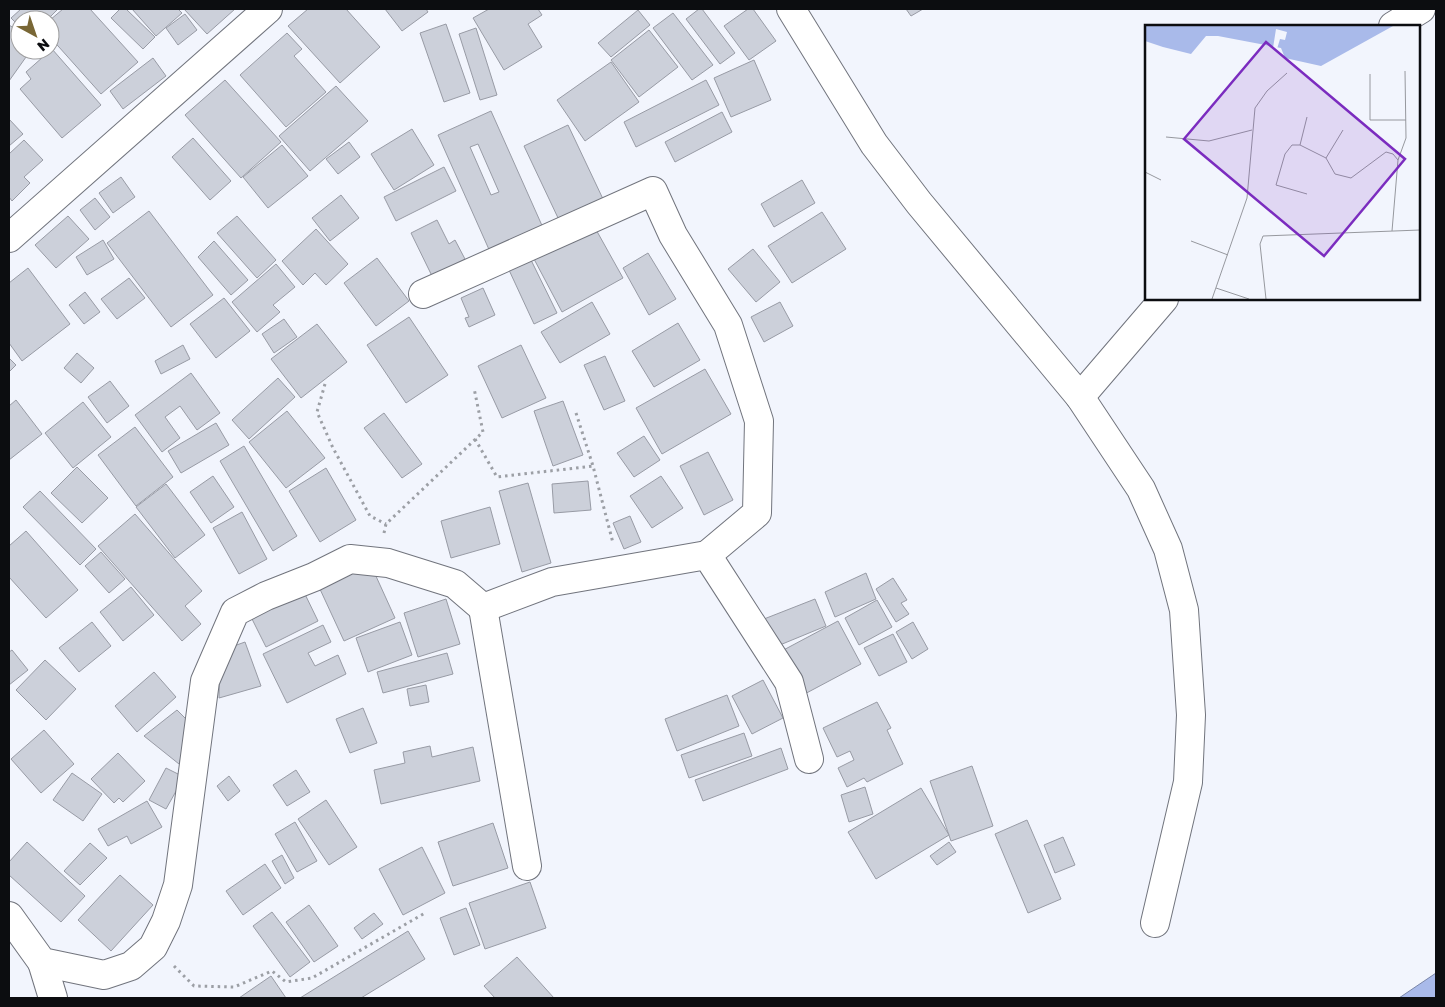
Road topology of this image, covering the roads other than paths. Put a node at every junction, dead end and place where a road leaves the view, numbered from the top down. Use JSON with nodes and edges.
{"nodes":[{"id":1,"x":268,"y":9,"type":"edge"},
{"id":2,"x":790,"y":9,"type":"edge"},
{"id":3,"x":1421,"y":9,"type":"edge"},
{"id":4,"x":1395,"y":25,"type":"edge"},
{"id":5,"x":9,"y":238,"type":"edge"},
{"id":6,"x":423,"y":294,"type":"dead end"},
{"id":7,"x":1163,"y":300,"type":"edge"},
{"id":8,"x":1080,"y":398,"type":"junction"},
{"id":9,"x":707,"y":555,"type":"junction"},
{"id":10,"x":483,"y":608,"type":"junction"},
{"id":11,"x":809,"y":758,"type":"dead end"},
{"id":12,"x":528,"y":866,"type":"dead end"},
{"id":13,"x":9,"y":916,"type":"edge"},
{"id":14,"x":1155,"y":923,"type":"dead end"},
{"id":15,"x":42,"y":962,"type":"junction"},
{"id":16,"x":53,"y":998,"type":"edge"}],
"edges":[{"from":1,"to":5,"type":"street"},
{"from":2,"to":8,"type":"street"},
{"from":3,"to":4,"type":"street"},
{"from":6,"to":9,"type":"street"},
{"from":7,"to":8,"type":"street"},
{"from":8,"to":14,"type":"street"},
{"from":9,"to":10,"type":"street"},
{"from":9,"to":11,"type":"street"},
{"from":10,"to":12,"type":"street"},
{"from":10,"to":15,"type":"street"},
{"from":13,"to":15,"type":"street"},
{"from":15,"to":16,"type":"street"}]}
